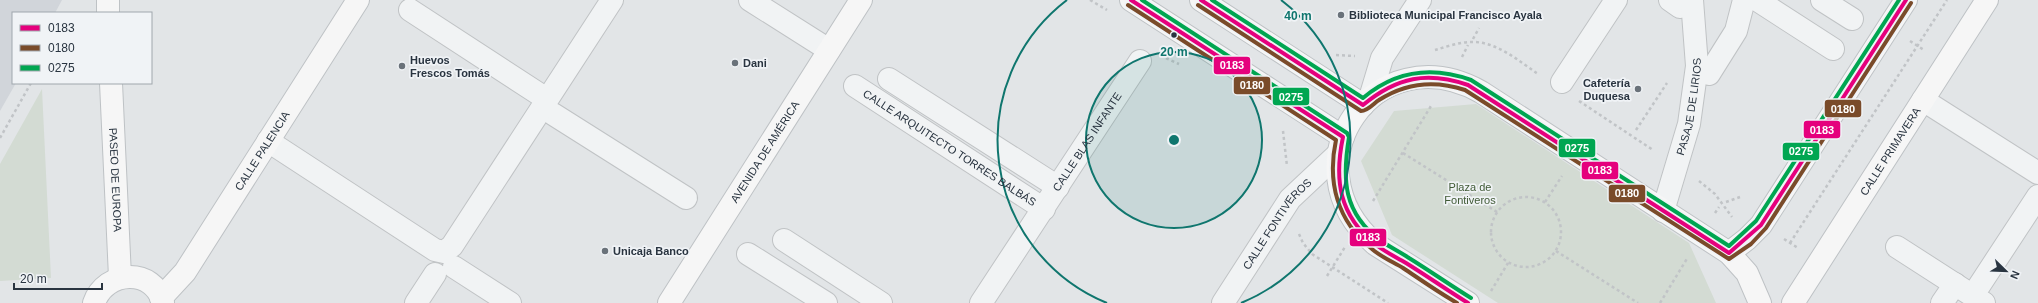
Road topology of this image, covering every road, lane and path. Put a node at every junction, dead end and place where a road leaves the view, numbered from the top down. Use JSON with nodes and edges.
{"nodes":[{"id":1,"x":108,"y":0,"type":"edge"},
{"id":2,"x":358,"y":0,"type":"edge"},
{"id":3,"x":612,"y":0,"type":"edge"},
{"id":4,"x":750,"y":0,"type":"edge"},
{"id":5,"x":861,"y":0,"type":"edge"},
{"id":6,"x":1131,"y":0,"type":"edge"},
{"id":7,"x":1201,"y":0,"type":"edge"},
{"id":8,"x":1420,"y":0,"type":"edge"},
{"id":9,"x":1616,"y":0,"type":"edge"},
{"id":10,"x":1744,"y":0,"type":"edge"},
{"id":11,"x":1757,"y":0,"type":"edge"},
{"id":12,"x":1822,"y":0,"type":"edge"},
{"id":13,"x":1906,"y":0,"type":"edge"},
{"id":14,"x":1946,"y":0,"type":"edge"},
{"id":15,"x":1987,"y":0,"type":"edge"},
{"id":16,"x":1680,"y":2,"type":"edge"},
{"id":17,"x":410,"y":10,"type":"dead end"},
{"id":18,"x":108,"y":12,"type":"edge"},
{"id":19,"x":1852,"y":19,"type":"dead end"},
{"id":20,"x":1479,"y":28,"type":"dead end"},
{"id":21,"x":1472,"y":39,"type":"dead end"},
{"id":22,"x":1908,"y":39,"type":"dead end"},
{"id":23,"x":1917,"y":45,"type":"junction"},
{"id":24,"x":829,"y":50,"type":"junction"},
{"id":25,"x":1833,"y":50,"type":"dead end"},
{"id":26,"x":1926,"y":51,"type":"dead end"},
{"id":27,"x":1428,"y":52,"type":"dead end"},
{"id":28,"x":1140,"y":61,"type":"dead end"},
{"id":29,"x":1709,"y":74,"type":"dead end"},
{"id":30,"x":889,"y":79,"type":"dead end"},
{"id":31,"x":1553,"y":80,"type":"joint"},
{"id":32,"x":30,"y":84,"type":"edge"},
{"id":33,"x":111,"y":84,"type":"edge"},
{"id":34,"x":855,"y":86,"type":"dead end"},
{"id":35,"x":539,"y":94,"type":"dead end"},
{"id":36,"x":1577,"y":100,"type":"dead end"},
{"id":37,"x":1923,"y":100,"type":"junction"},
{"id":38,"x":1366,"y":102,"type":"junction"},
{"id":39,"x":1433,"y":103,"type":"dead end"},
{"id":40,"x":553,"y":114,"type":"dead end"},
{"id":41,"x":1283,"y":124,"type":"dead end"},
{"id":42,"x":0,"y":138,"type":"edge"},
{"id":43,"x":268,"y":141,"type":"junction"},
{"id":44,"x":1341,"y":145,"type":"junction"},
{"id":45,"x":1403,"y":153,"type":"junction"},
{"id":46,"x":1677,"y":166,"type":"junction"},
{"id":47,"x":1287,"y":171,"type":"dead end"},
{"id":48,"x":2038,"y":173,"type":"edge"},
{"id":49,"x":1562,"y":175,"type":"dead end"},
{"id":50,"x":1058,"y":187,"type":"junction"},
{"id":51,"x":2038,"y":196,"type":"edge"},
{"id":52,"x":1740,"y":197,"type":"dead end"},
{"id":53,"x":686,"y":198,"type":"dead end"},
{"id":54,"x":1545,"y":202,"type":"junction"},
{"id":55,"x":1726,"y":202,"type":"dead end"},
{"id":56,"x":1369,"y":208,"type":"dead end"},
{"id":57,"x":1044,"y":209,"type":"junction"},
{"id":58,"x":1663,"y":211,"type":"junction"},
{"id":59,"x":1497,"y":212,"type":"junction"},
{"id":60,"x":1736,"y":223,"type":"dead end"},
{"id":61,"x":1298,"y":231,"type":"dead end"},
{"id":62,"x":1779,"y":236,"type":"dead end"},
{"id":63,"x":784,"y":240,"type":"dead end"},
{"id":64,"x":1349,"y":240,"type":"dead end"},
{"id":65,"x":1790,"y":243,"type":"junction"},
{"id":66,"x":1897,"y":247,"type":"dead end"},
{"id":67,"x":1801,"y":250,"type":"dead end"},
{"id":68,"x":1556,"y":251,"type":"junction"},
{"id":69,"x":1692,"y":251,"type":"dead end"},
{"id":70,"x":1729,"y":253,"type":"junction"},
{"id":71,"x":748,"y":254,"type":"dead end"},
{"id":72,"x":1508,"y":263,"type":"junction"},
{"id":73,"x":444,"y":264,"type":"junction"},
{"id":74,"x":1332,"y":268,"type":"junction"},
{"id":75,"x":1328,"y":276,"type":"dead end"},
{"id":76,"x":120,"y":277,"type":"junction"},
{"id":77,"x":1955,"y":284,"type":"junction"},
{"id":78,"x":1489,"y":293,"type":"dead end"},
{"id":79,"x":1982,"y":295,"type":"edge"},
{"id":80,"x":162,"y":300,"type":"edge"},
{"id":81,"x":94,"y":303,"type":"edge"},
{"id":82,"x":416,"y":303,"type":"edge"},
{"id":83,"x":510,"y":303,"type":"edge"},
{"id":84,"x":668,"y":303,"type":"edge"},
{"id":85,"x":826,"y":303,"type":"edge"},
{"id":86,"x":881,"y":303,"type":"edge"},
{"id":87,"x":982,"y":303,"type":"edge"},
{"id":88,"x":1223,"y":303,"type":"edge"},
{"id":89,"x":1388,"y":303,"type":"edge"},
{"id":90,"x":1468,"y":303,"type":"edge"},
{"id":91,"x":1638,"y":303,"type":"edge"},
{"id":92,"x":1660,"y":303,"type":"edge"},
{"id":93,"x":1760,"y":303,"type":"edge"},
{"id":94,"x":1793,"y":303,"type":"edge"},
{"id":95,"x":1942,"y":303,"type":"edge"}],
"edges":[{"from":1,"to":18,"type":"main road"},
{"from":2,"to":43,"type":"main road","name":"CALLE PALENCIA"},
{"from":3,"to":73,"type":"street"},
{"from":4,"to":24,"type":"street"},
{"from":5,"to":24,"type":"main road","name":"AVENIDA DE AMÉRICA"},
{"from":6,"to":44,"type":"main road"},
{"from":7,"to":38,"type":"main road"},
{"from":8,"to":38,"type":"street"},
{"from":9,"to":31,"type":"street"},
{"from":10,"to":29,"type":"street"},
{"from":11,"to":25,"type":"street"},
{"from":12,"to":19,"type":"street"},
{"from":13,"to":70,"type":"main road"},
{"from":14,"to":23,"type":"path"},
{"from":15,"to":37,"type":"main road","name":"CALLE PRIMAVERA"},
{"from":16,"to":46,"type":"street","name":"PASAJE DE LIRIOS"},
{"from":17,"to":35,"type":"street"},
{"from":20,"to":21,"type":"path"},
{"from":22,"to":23,"type":"path"},
{"from":23,"to":26,"type":"path"},
{"from":23,"to":65,"type":"path"},
{"from":24,"to":84,"type":"main road","name":"AVENIDA DE AMÉRICA"},
{"from":27,"to":31,"type":"path"},
{"from":28,"to":50,"type":"street","name":"CALLE BLAS INFANTE"},
{"from":30,"to":50,"type":"street"},
{"from":32,"to":42,"type":"path"},
{"from":33,"to":76,"type":"main road","name":"PASEO DE EUROPA"},
{"from":34,"to":57,"type":"street","name":"CALLE ARQUITECTO TORRES BALBÁS"},
{"from":36,"to":46,"type":"path"},
{"from":37,"to":48,"type":"street"},
{"from":37,"to":94,"type":"main road","name":"CALLE PRIMAVERA"},
{"from":38,"to":44,"type":"main road"},
{"from":38,"to":58,"type":"main road"},
{"from":39,"to":45,"type":"path"},
{"from":40,"to":53,"type":"street"},
{"from":41,"to":47,"type":"path"},
{"from":43,"to":73,"type":"street"},
{"from":43,"to":80,"type":"main road","name":"CALLE PALENCIA"},
{"from":44,"to":88,"type":"street","name":"CALLE FONTIVEROS"},
{"from":44,"to":90,"type":"main road"},
{"from":45,"to":56,"type":"path"},
{"from":45,"to":59,"type":"path"},
{"from":46,"to":58,"type":"street","name":"PASAJE DE LIRIOS"},
{"from":46,"to":60,"type":"path"},
{"from":49,"to":54,"type":"path"},
{"from":50,"to":57,"type":"street","name":"CALLE BLAS INFANTE"},
{"from":51,"to":79,"type":"street"},
{"from":52,"to":55,"type":"path"},
{"from":54,"to":59,"type":"path"},
{"from":54,"to":68,"type":"path"},
{"from":57,"to":87,"type":"street","name":"CALLE BLAS INFANTE"},
{"from":58,"to":70,"type":"main road"},
{"from":59,"to":72,"type":"path"},
{"from":61,"to":74,"type":"path"},
{"from":62,"to":65,"type":"path"},
{"from":63,"to":86,"type":"street"},
{"from":64,"to":74,"type":"path"},
{"from":65,"to":67,"type":"path"},
{"from":66,"to":77,"type":"street"},
{"from":68,"to":72,"type":"path"},
{"from":68,"to":91,"type":"path"},
{"from":69,"to":92,"type":"path"},
{"from":70,"to":93,"type":"main road"},
{"from":71,"to":85,"type":"street"},
{"from":72,"to":78,"type":"path"},
{"from":73,"to":82,"type":"street"},
{"from":73,"to":83,"type":"street"},
{"from":74,"to":75,"type":"path"},
{"from":74,"to":89,"type":"path"},
{"from":76,"to":80,"type":"main road"},
{"from":76,"to":81,"type":"main road"},
{"from":77,"to":79,"type":"street"},
{"from":77,"to":95,"type":"street"}]}
